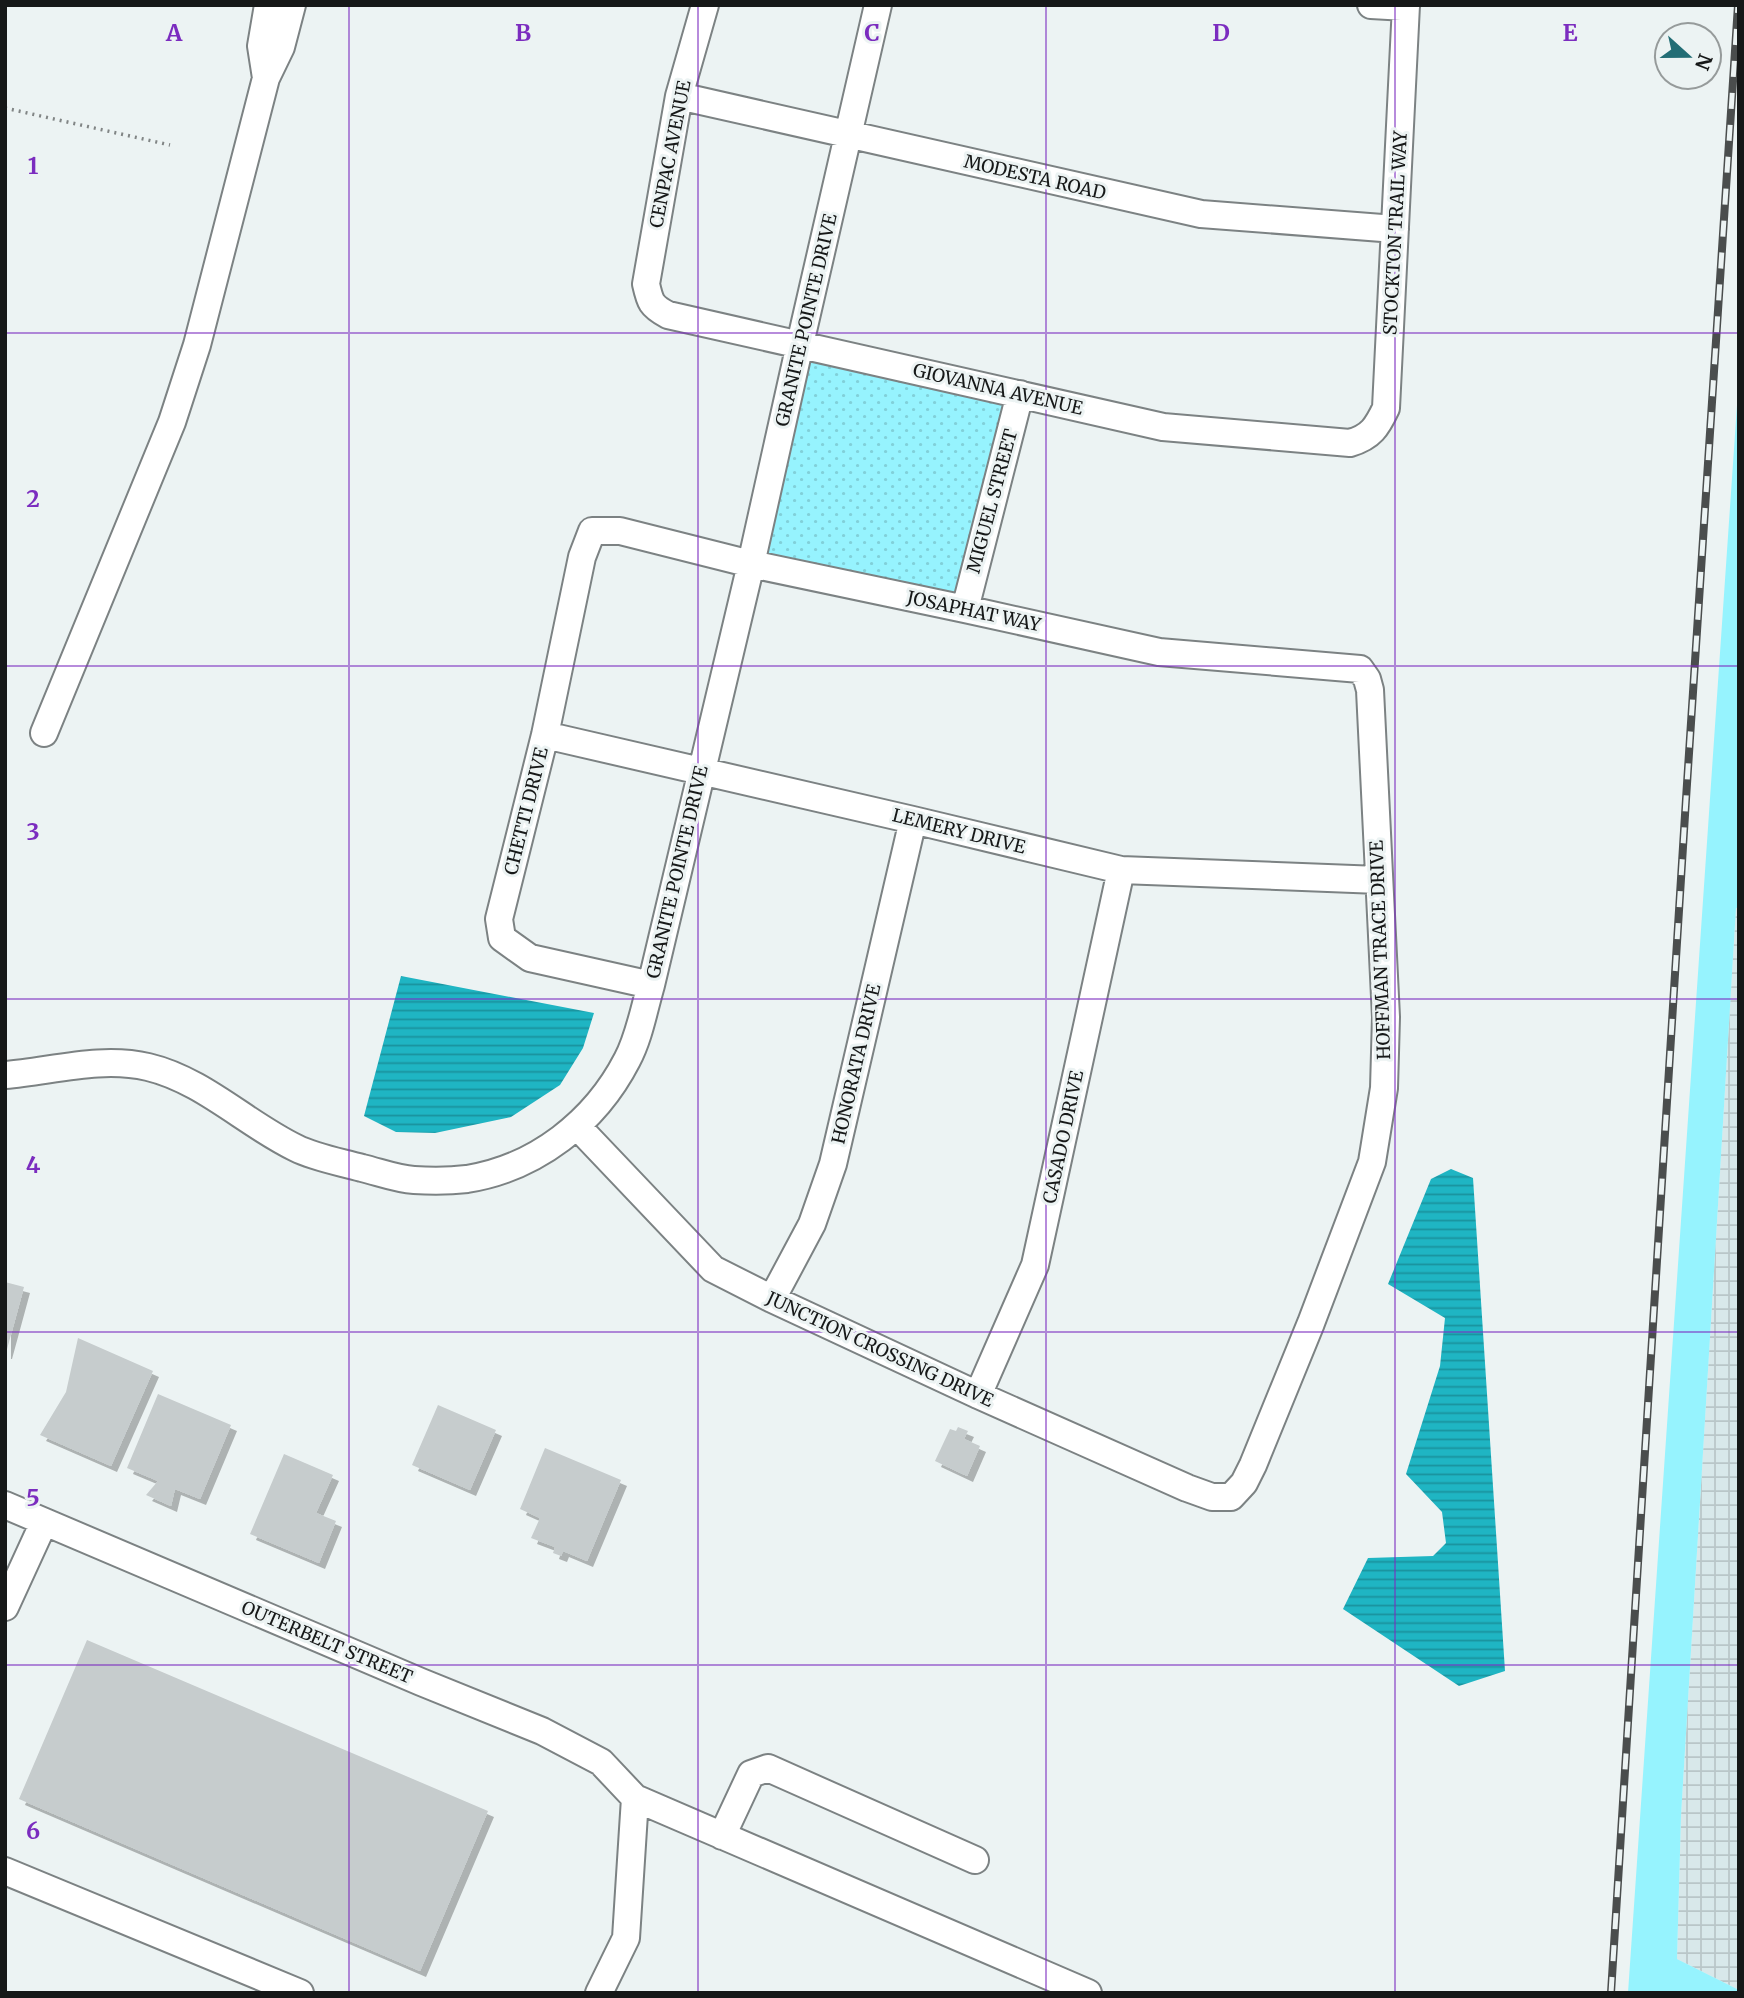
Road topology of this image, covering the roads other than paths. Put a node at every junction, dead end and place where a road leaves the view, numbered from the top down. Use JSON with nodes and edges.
{"nodes":[{"id":1,"x":268,"y":5,"type":"edge"},
{"id":2,"x":292,"y":5,"type":"edge"},
{"id":3,"x":705,"y":5,"type":"edge"},
{"id":4,"x":878,"y":5,"type":"edge"},
{"id":5,"x":1371,"y":5,"type":"edge"},
{"id":6,"x":1406,"y":6,"type":"edge"},
{"id":7,"x":266,"y":78,"type":"junction"},
{"id":8,"x":680,"y":96,"type":"junction"},
{"id":9,"x":848,"y":135,"type":"junction"},
{"id":10,"x":1395,"y":229,"type":"junction"},
{"id":11,"x":651,"y":304,"type":"joint"},
{"id":12,"x":800,"y":344,"type":"junction"},
{"id":13,"x":1020,"y":394,"type":"junction"},
{"id":14,"x":1350,"y":443,"type":"joint"},
{"id":15,"x":592,"y":531,"type":"joint"},
{"id":16,"x":751,"y":564,"type":"junction"},
{"id":17,"x":965,"y":609,"type":"junction"},
{"id":18,"x":1360,"y":669,"type":"joint"},
{"id":19,"x":44,"y":733,"type":"dead end"},
{"id":20,"x":545,"y":735,"type":"junction"},
{"id":21,"x":701,"y":771,"type":"junction"},
{"id":22,"x":913,"y":820,"type":"junction"},
{"id":23,"x":1121,"y":870,"type":"junction"},
{"id":24,"x":1379,"y":880,"type":"junction"},
{"id":25,"x":651,"y":985,"type":"junction"},
{"id":26,"x":5,"y":1075,"type":"edge"},
{"id":27,"x":577,"y":1126,"type":"junction"},
{"id":28,"x":772,"y":1299,"type":"junction"},
{"id":29,"x":978,"y":1395,"type":"junction"},
{"id":30,"x":1231,"y":1497,"type":"joint"},
{"id":31,"x":5,"y":1506,"type":"edge"},
{"id":32,"x":44,"y":1522,"type":"junction"},
{"id":33,"x":5,"y":1607,"type":"edge"},
{"id":34,"x":635,"y":1798,"type":"junction"},
{"id":35,"x":722,"y":1836,"type":"junction"},
{"id":36,"x":975,"y":1860,"type":"dead end"},
{"id":37,"x":5,"y":1871,"type":"edge"},
{"id":38,"x":300,"y":1993,"type":"edge"},
{"id":39,"x":599,"y":1993,"type":"edge"},
{"id":40,"x":1088,"y":1993,"type":"edge"}],
"edges":[{"from":1,"to":7,"type":"street"},
{"from":2,"to":7,"type":"street"},
{"from":3,"to":8,"type":"street","name":"CENPAC AVENUE"},
{"from":4,"to":9,"type":"street","name":"GRANITE POINTE DRIVE"},
{"from":5,"to":6,"type":"street"},
{"from":6,"to":10,"type":"street","name":"STOCKTON TRAIL WAY"},
{"from":7,"to":19,"type":"street"},
{"from":8,"to":9,"type":"street","name":"MODESTA ROAD"},
{"from":8,"to":11,"type":"street","name":"CENPAC AVENUE"},
{"from":9,"to":10,"type":"street","name":"MODESTA ROAD"},
{"from":9,"to":12,"type":"street","name":"GRANITE POINTE DRIVE"},
{"from":10,"to":14,"type":"street","name":"STOCKTON TRAIL WAY"},
{"from":11,"to":12,"type":"street","name":"GIOVANNA AVENUE"},
{"from":12,"to":13,"type":"street","name":"GIOVANNA AVENUE"},
{"from":12,"to":16,"type":"street","name":"GRANITE POINTE DRIVE"},
{"from":13,"to":14,"type":"street","name":"GIOVANNA AVENUE"},
{"from":13,"to":17,"type":"street","name":"MIGUEL STREET"},
{"from":15,"to":16,"type":"street","name":"JOSAPHAT WAY"},
{"from":15,"to":20,"type":"street","name":"CHETTI DRIVE"},
{"from":16,"to":17,"type":"street","name":"JOSAPHAT WAY"},
{"from":16,"to":21,"type":"street","name":"GRANITE POINTE DRIVE"},
{"from":17,"to":18,"type":"street","name":"JOSAPHAT WAY"},
{"from":18,"to":24,"type":"street","name":"HOFFMAN TRACE DRIVE"},
{"from":20,"to":21,"type":"street","name":"LEMERY DRIVE"},
{"from":20,"to":25,"type":"street","name":"CHETTI DRIVE"},
{"from":21,"to":22,"type":"street","name":"LEMERY DRIVE"},
{"from":21,"to":25,"type":"street","name":"GRANITE POINTE DRIVE"},
{"from":22,"to":23,"type":"street","name":"LEMERY DRIVE"},
{"from":22,"to":28,"type":"street","name":"HONORATA DRIVE"},
{"from":23,"to":24,"type":"street","name":"LEMERY DRIVE"},
{"from":23,"to":29,"type":"street","name":"CASADO DRIVE"},
{"from":24,"to":30,"type":"street","name":"HOFFMAN TRACE DRIVE"},
{"from":25,"to":27,"type":"street","name":"GRANITE POINTE DRIVE"},
{"from":26,"to":27,"type":"street","name":"GRANITE POINTE DRIVE"},
{"from":27,"to":28,"type":"street","name":"JUNCTION CROSSING DRIVE"},
{"from":28,"to":29,"type":"street","name":"JUNCTION CROSSING DRIVE"},
{"from":29,"to":30,"type":"street","name":"JUNCTION CROSSING DRIVE"},
{"from":31,"to":32,"type":"street","name":"OUTERBELT STREET"},
{"from":32,"to":33,"type":"street"},
{"from":32,"to":34,"type":"street","name":"OUTERBELT STREET"},
{"from":34,"to":35,"type":"street"},
{"from":34,"to":39,"type":"street"},
{"from":35,"to":36,"type":"street"},
{"from":35,"to":40,"type":"street"},
{"from":37,"to":38,"type":"street"}]}
